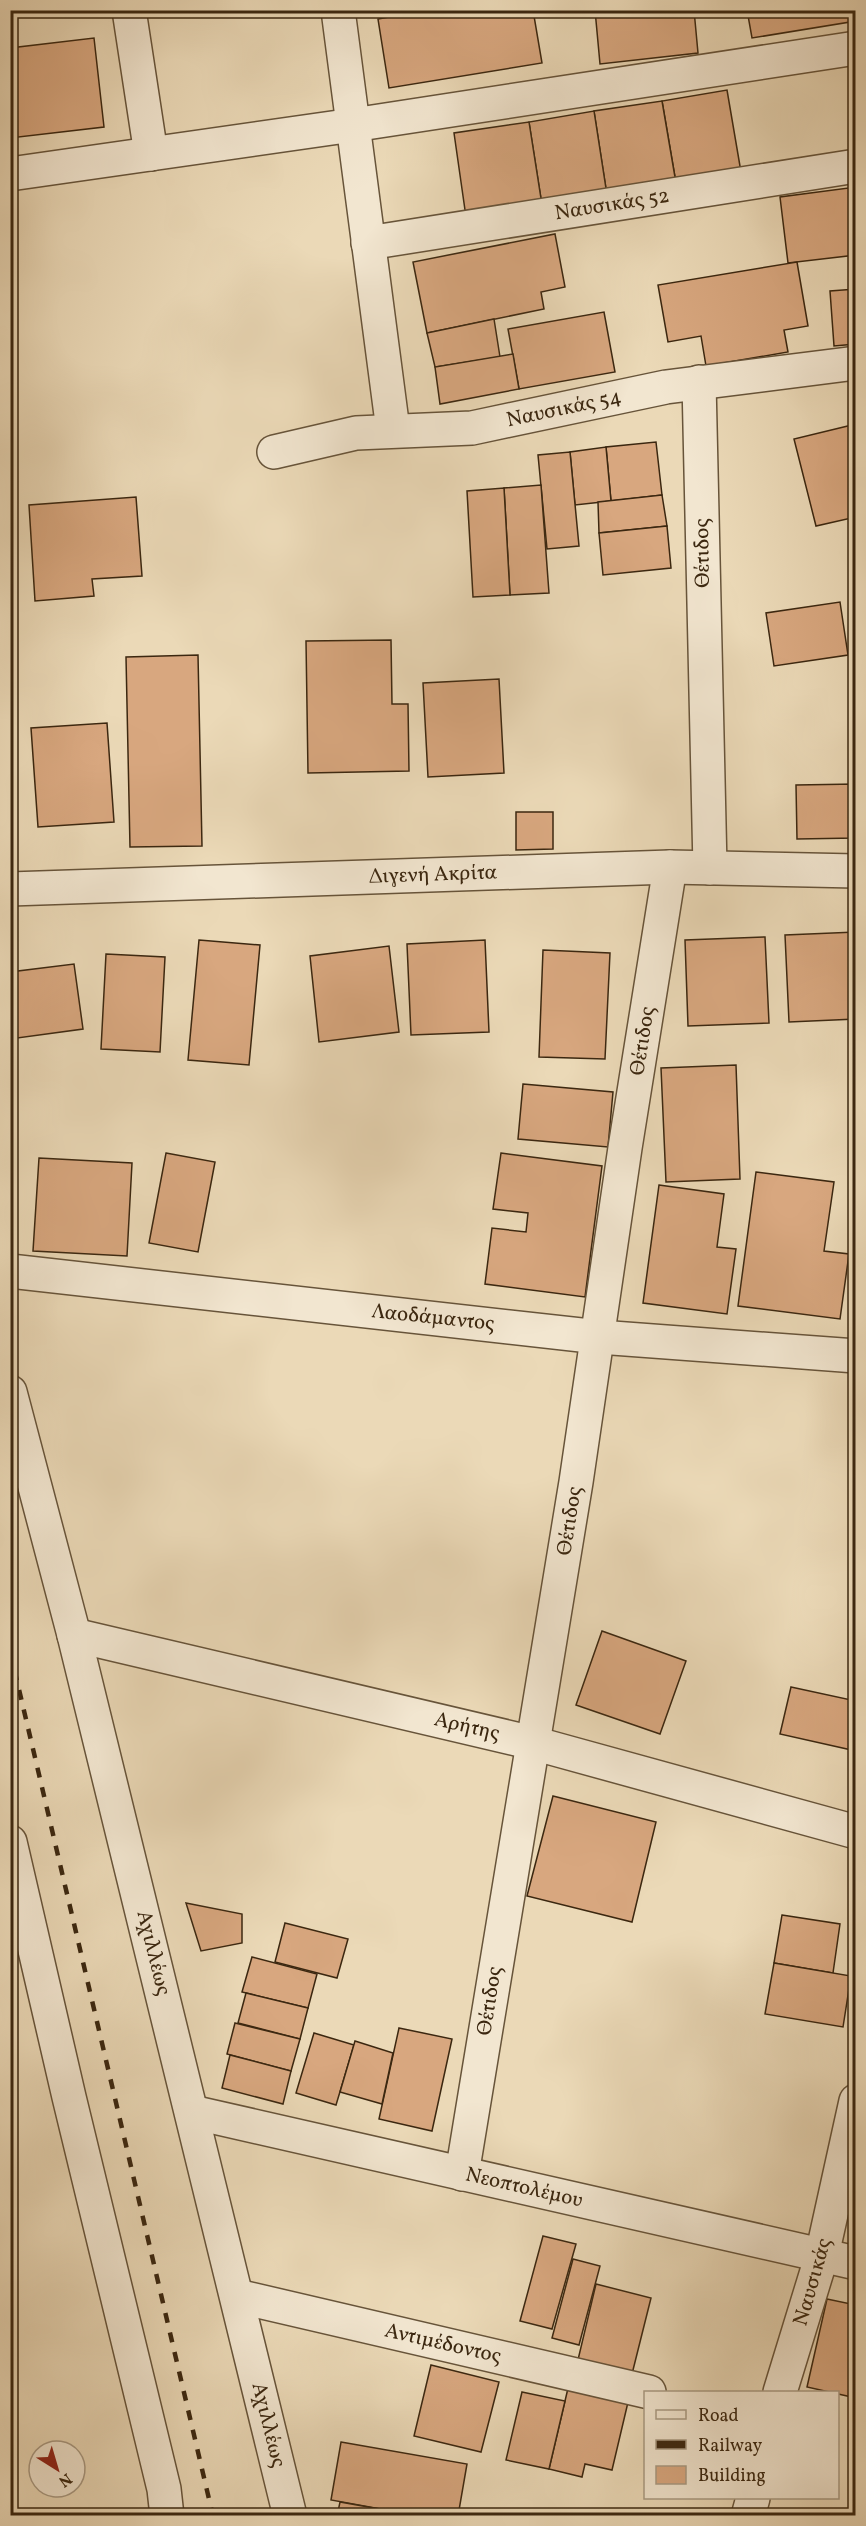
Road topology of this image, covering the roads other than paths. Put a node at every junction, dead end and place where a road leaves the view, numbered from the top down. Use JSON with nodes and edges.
{"nodes":[{"id":1,"x":129,"y":10,"type":"edge"},
{"id":2,"x":338,"y":10,"type":"edge"},
{"id":3,"x":855,"y":48,"type":"edge"},
{"id":4,"x":353,"y":125,"type":"junction"},
{"id":5,"x":151,"y":154,"type":"junction"},
{"id":6,"x":855,"y":166,"type":"edge"},
{"id":7,"x":10,"y":174,"type":"edge"},
{"id":8,"x":368,"y":243,"type":"junction"},
{"id":9,"x":855,"y":363,"type":"edge"},
{"id":10,"x":699,"y":382,"type":"junction"},
{"id":11,"x":393,"y":430,"type":"junction"},
{"id":12,"x":274,"y":452,"type":"dead end"},
{"id":13,"x":670,"y":867,"type":"junction"},
{"id":14,"x":710,"y":868,"type":"junction"},
{"id":15,"x":855,"y":871,"type":"edge"},
{"id":16,"x":10,"y":889,"type":"edge"},
{"id":17,"x":10,"y":1271,"type":"edge"},
{"id":18,"x":598,"y":1337,"type":"junction"},
{"id":19,"x":855,"y":1356,"type":"edge"},
{"id":20,"x":10,"y":1392,"type":"edge"},
{"id":21,"x":74,"y":1635,"type":"junction"},
{"id":22,"x":533,"y":1743,"type":"junction"},
{"id":23,"x":855,"y":1832,"type":"edge"},
{"id":24,"x":10,"y":1842,"type":"edge"},
{"id":25,"x":855,"y":2100,"type":"edge"},
{"id":26,"x":192,"y":2112,"type":"junction"},
{"id":27,"x":462,"y":2174,"type":"junction"},
{"id":28,"x":822,"y":2255,"type":"junction"},
{"id":29,"x":855,"y":2263,"type":"edge"},
{"id":30,"x":237,"y":2296,"type":"junction"},
{"id":31,"x":645,"y":2391,"type":"edge"},
{"id":32,"x":780,"y":2391,"type":"edge"},
{"id":33,"x":753,"y":2499,"type":"edge"},
{"id":34,"x":167,"y":2516,"type":"edge"},
{"id":35,"x":290,"y":2516,"type":"edge"},
{"id":36,"x":748,"y":2516,"type":"edge"}],
"edges":[{"from":1,"to":5,"type":"street"},
{"from":2,"to":4,"type":"street"},
{"from":3,"to":4,"type":"street"},
{"from":4,"to":5,"type":"street"},
{"from":4,"to":8,"type":"street"},
{"from":5,"to":7,"type":"street"},
{"from":6,"to":8,"type":"street","name":"Ναυσικάς 52"},
{"from":8,"to":11,"type":"street"},
{"from":9,"to":10,"type":"street","name":"Ναυσικάς 54"},
{"from":10,"to":11,"type":"street","name":"Ναυσικάς 54"},
{"from":10,"to":14,"type":"street","name":"Θέτιδος"},
{"from":11,"to":12,"type":"street","name":"Ναυσικάς 54"},
{"from":13,"to":14,"type":"street","name":"Διγενή Ακρίτα"},
{"from":13,"to":16,"type":"street","name":"Διγενή Ακρίτα"},
{"from":13,"to":18,"type":"street","name":"Θέτιδος"},
{"from":14,"to":15,"type":"street","name":"Διγενή Ακρίτα"},
{"from":17,"to":18,"type":"street","name":"Λαοδάμαντος"},
{"from":18,"to":19,"type":"street","name":"Λαοδάμαντος"},
{"from":18,"to":22,"type":"street","name":"Θέτιδος"},
{"from":20,"to":21,"type":"street","name":"Αχιλλέως"},
{"from":21,"to":22,"type":"street","name":"Αρήτης"},
{"from":21,"to":26,"type":"street","name":"Αχιλλέως"},
{"from":22,"to":23,"type":"street","name":"Αρήτης"},
{"from":22,"to":27,"type":"street","name":"Θέτιδος"},
{"from":24,"to":34,"type":"street"},
{"from":25,"to":28,"type":"street","name":"Ναυσικάς"},
{"from":26,"to":27,"type":"street","name":"Νεοπτολέμου"},
{"from":26,"to":30,"type":"street","name":"Αχιλλέως"},
{"from":27,"to":28,"type":"street","name":"Νεοπτολέμου"},
{"from":28,"to":29,"type":"street","name":"Νεοπτολέμου"},
{"from":28,"to":32,"type":"street","name":"Ναυσικάς"},
{"from":30,"to":31,"type":"street","name":"Αντιμέδοντος"},
{"from":30,"to":35,"type":"street","name":"Αχιλλέως"},
{"from":33,"to":36,"type":"street"}]}
